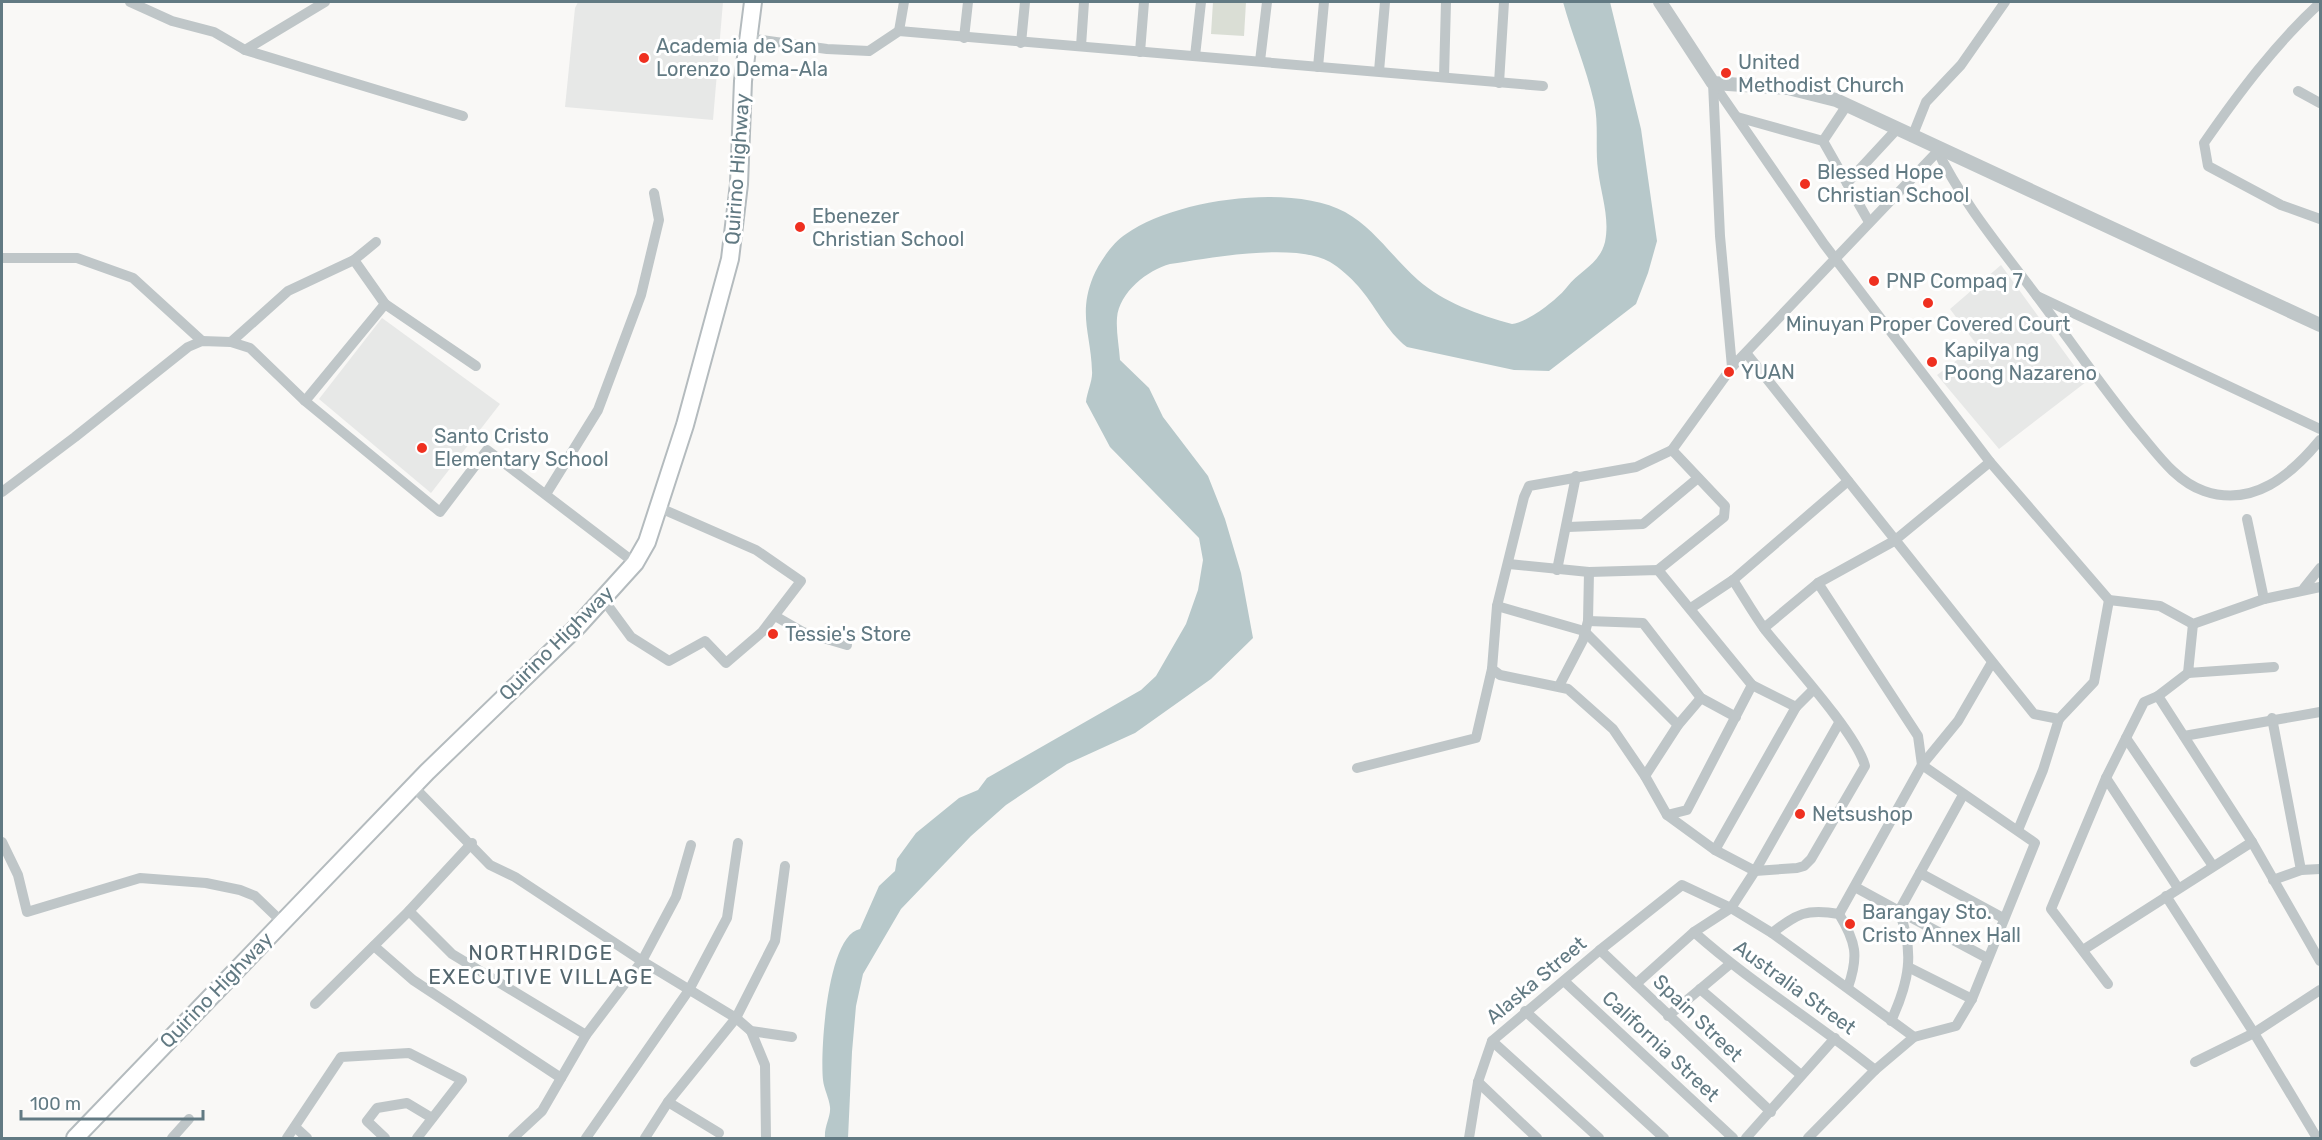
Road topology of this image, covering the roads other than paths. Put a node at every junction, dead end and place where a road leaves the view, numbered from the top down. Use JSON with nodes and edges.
{"nodes":[{"id":1,"x":130,"y":2,"type":"edge"},
{"id":2,"x":325,"y":2,"type":"edge"},
{"id":3,"x":753,"y":2,"type":"edge"},
{"id":4,"x":904,"y":2,"type":"edge"},
{"id":5,"x":968,"y":2,"type":"edge"},
{"id":6,"x":1025,"y":2,"type":"edge"},
{"id":7,"x":1084,"y":2,"type":"edge"},
{"id":8,"x":1143,"y":2,"type":"edge"},
{"id":9,"x":1201,"y":2,"type":"edge"},
{"id":10,"x":1267,"y":2,"type":"edge"},
{"id":11,"x":1324,"y":2,"type":"edge"},
{"id":12,"x":1385,"y":2,"type":"edge"},
{"id":13,"x":1446,"y":2,"type":"edge"},
{"id":14,"x":1504,"y":2,"type":"edge"},
{"id":15,"x":1660,"y":2,"type":"edge"},
{"id":16,"x":2005,"y":2,"type":"edge"},
{"id":17,"x":2320,"y":3,"type":"edge"},
{"id":18,"x":899,"y":31,"type":"junction"},
{"id":19,"x":748,"y":38,"type":"junction"},
{"id":20,"x":964,"y":38,"type":"junction"},
{"id":21,"x":1021,"y":43,"type":"junction"},
{"id":22,"x":1081,"y":46,"type":"junction"},
{"id":23,"x":245,"y":50,"type":"junction"},
{"id":24,"x":1140,"y":51,"type":"junction"},
{"id":25,"x":1196,"y":56,"type":"junction"},
{"id":26,"x":1260,"y":61,"type":"junction"},
{"id":27,"x":1318,"y":68,"type":"junction"},
{"id":28,"x":1378,"y":71,"type":"junction"},
{"id":29,"x":1444,"y":77,"type":"junction"},
{"id":30,"x":1499,"y":82,"type":"junction"},
{"id":31,"x":1713,"y":83,"type":"junction"},
{"id":32,"x":1544,"y":86,"type":"dead end"},
{"id":33,"x":2298,"y":91,"type":"dead end"},
{"id":34,"x":2320,"y":103,"type":"edge"},
{"id":35,"x":1846,"y":105,"type":"junction"},
{"id":36,"x":463,"y":116,"type":"dead end"},
{"id":37,"x":1737,"y":117,"type":"junction"},
{"id":38,"x":1897,"y":129,"type":"junction"},
{"id":39,"x":1912,"y":137,"type":"junction"},
{"id":40,"x":1822,"y":141,"type":"junction"},
{"id":41,"x":1936,"y":150,"type":"junction"},
{"id":42,"x":1846,"y":183,"type":"junction"},
{"id":43,"x":654,"y":193,"type":"dead end"},
{"id":44,"x":2320,"y":219,"type":"edge"},
{"id":45,"x":1869,"y":222,"type":"junction"},
{"id":46,"x":376,"y":242,"type":"dead end"},
{"id":47,"x":1835,"y":257,"type":"junction"},
{"id":48,"x":2,"y":258,"type":"edge"},
{"id":49,"x":354,"y":260,"type":"junction"},
{"id":50,"x":2037,"y":296,"type":"junction"},
{"id":51,"x":385,"y":304,"type":"junction"},
{"id":52,"x":2320,"y":325,"type":"edge"},
{"id":53,"x":202,"y":341,"type":"junction"},
{"id":54,"x":231,"y":342,"type":"junction"},
{"id":55,"x":1747,"y":354,"type":"junction"},
{"id":56,"x":476,"y":366,"type":"dead end"},
{"id":57,"x":1732,"y":367,"type":"junction"},
{"id":58,"x":305,"y":401,"type":"junction"},
{"id":59,"x":2320,"y":429,"type":"edge"},
{"id":60,"x":2320,"y":440,"type":"edge"},
{"id":61,"x":1672,"y":450,"type":"junction"},
{"id":62,"x":1990,"y":462,"type":"junction"},
{"id":63,"x":1576,"y":476,"type":"junction"},
{"id":64,"x":1698,"y":478,"type":"junction"},
{"id":65,"x":1848,"y":481,"type":"junction"},
{"id":66,"x":2,"y":492,"type":"edge"},
{"id":67,"x":546,"y":495,"type":"junction"},
{"id":68,"x":660,"y":508,"type":"junction"},
{"id":69,"x":2247,"y":519,"type":"dead end"},
{"id":70,"x":1568,"y":527,"type":"junction"},
{"id":71,"x":1894,"y":541,"type":"junction"},
{"id":72,"x":635,"y":563,"type":"junction"},
{"id":73,"x":1509,"y":564,"type":"junction"},
{"id":74,"x":2320,"y":568,"type":"edge"},
{"id":75,"x":1557,"y":570,"type":"junction"},
{"id":76,"x":1658,"y":570,"type":"junction"},
{"id":77,"x":1589,"y":572,"type":"junction"},
{"id":78,"x":1733,"y":580,"type":"junction"},
{"id":79,"x":1818,"y":583,"type":"junction"},
{"id":80,"x":2320,"y":587,"type":"edge"},
{"id":81,"x":2304,"y":588,"type":"junction"},
{"id":82,"x":603,"y":598,"type":"junction"},
{"id":83,"x":2264,"y":599,"type":"junction"},
{"id":84,"x":2109,"y":600,"type":"junction"},
{"id":85,"x":1497,"y":606,"type":"junction"},
{"id":86,"x":1691,"y":608,"type":"junction"},
{"id":87,"x":774,"y":616,"type":"junction"},
{"id":88,"x":2193,"y":624,"type":"junction"},
{"id":89,"x":1586,"y":626,"type":"junction"},
{"id":90,"x":1764,"y":628,"type":"junction"},
{"id":91,"x":846,"y":645,"type":"dead end"},
{"id":92,"x":1991,"y":664,"type":"junction"},
{"id":93,"x":2274,"y":667,"type":"dead end"},
{"id":94,"x":1492,"y":669,"type":"junction"},
{"id":95,"x":2188,"y":673,"type":"junction"},
{"id":96,"x":1752,"y":684,"type":"junction"},
{"id":97,"x":1559,"y":686,"type":"junction"},
{"id":98,"x":1813,"y":690,"type":"junction"},
{"id":99,"x":2158,"y":696,"type":"junction"},
{"id":100,"x":1701,"y":698,"type":"junction"},
{"id":101,"x":1796,"y":707,"type":"junction"},
{"id":102,"x":2320,"y":712,"type":"edge"},
{"id":103,"x":1736,"y":717,"type":"junction"},
{"id":104,"x":2272,"y":718,"type":"junction"},
{"id":105,"x":2059,"y":719,"type":"junction"},
{"id":106,"x":1839,"y":723,"type":"junction"},
{"id":107,"x":1678,"y":725,"type":"junction"},
{"id":108,"x":2184,"y":735,"type":"junction"},
{"id":109,"x":2126,"y":738,"type":"junction"},
{"id":110,"x":1922,"y":765,"type":"junction"},
{"id":111,"x":1357,"y":768,"type":"dead end"},
{"id":112,"x":1645,"y":776,"type":"junction"},
{"id":113,"x":2106,"y":778,"type":"junction"},
{"id":114,"x":413,"y":786,"type":"junction"},
{"id":115,"x":1963,"y":795,"type":"junction"},
{"id":116,"x":1667,"y":815,"type":"junction"},
{"id":117,"x":2018,"y":830,"type":"junction"},
{"id":118,"x":2,"y":842,"type":"edge"},
{"id":119,"x":2252,"y":842,"type":"junction"},
{"id":120,"x":472,"y":843,"type":"junction"},
{"id":121,"x":738,"y":843,"type":"dead end"},
{"id":122,"x":691,"y":845,"type":"dead end"},
{"id":123,"x":1715,"y":850,"type":"junction"},
{"id":124,"x":785,"y":866,"type":"dead end"},
{"id":125,"x":2213,"y":866,"type":"junction"},
{"id":126,"x":2320,"y":869,"type":"edge"},
{"id":127,"x":2301,"y":870,"type":"junction"},
{"id":128,"x":1755,"y":871,"type":"junction"},
{"id":129,"x":1920,"y":873,"type":"junction"},
{"id":130,"x":2273,"y":880,"type":"junction"},
{"id":131,"x":1855,"y":887,"type":"junction"},
{"id":132,"x":2178,"y":888,"type":"junction"},
{"id":133,"x":2166,"y":896,"type":"junction"},
{"id":134,"x":1731,"y":908,"type":"junction"},
{"id":135,"x":1899,"y":911,"type":"junction"},
{"id":136,"x":409,"y":912,"type":"junction"},
{"id":137,"x":1839,"y":914,"type":"junction"},
{"id":138,"x":2003,"y":918,"type":"junction"},
{"id":139,"x":282,"y":922,"type":"junction"},
{"id":140,"x":1694,"y":932,"type":"junction"},
{"id":141,"x":1772,"y":933,"type":"junction"},
{"id":142,"x":374,"y":946,"type":"junction"},
{"id":143,"x":1600,"y":950,"type":"junction"},
{"id":144,"x":2083,"y":950,"type":"junction"},
{"id":145,"x":1987,"y":958,"type":"junction"},
{"id":146,"x":2320,"y":958,"type":"edge"},
{"id":147,"x":642,"y":961,"type":"junction"},
{"id":148,"x":1730,"y":964,"type":"junction"},
{"id":149,"x":1908,"y":967,"type":"junction"},
{"id":150,"x":1564,"y":981,"type":"junction"},
{"id":151,"x":1636,"y":984,"type":"junction"},
{"id":152,"x":2108,"y":984,"type":"dead end"},
{"id":153,"x":1848,"y":987,"type":"junction"},
{"id":154,"x":1700,"y":989,"type":"junction"},
{"id":155,"x":689,"y":990,"type":"junction"},
{"id":156,"x":2320,"y":990,"type":"edge"},
{"id":157,"x":1972,"y":999,"type":"junction"},
{"id":158,"x":315,"y":1004,"type":"dead end"},
{"id":159,"x":1525,"y":1011,"type":"junction"},
{"id":160,"x":1668,"y":1016,"type":"junction"},
{"id":161,"x":736,"y":1018,"type":"junction"},
{"id":162,"x":1891,"y":1021,"type":"junction"},
{"id":163,"x":751,"y":1031,"type":"junction"},
{"id":164,"x":2254,"y":1033,"type":"junction"},
{"id":165,"x":586,"y":1035,"type":"junction"},
{"id":166,"x":792,"y":1037,"type":"dead end"},
{"id":167,"x":1914,"y":1037,"type":"junction"},
{"id":168,"x":1835,"y":1038,"type":"junction"},
{"id":169,"x":1492,"y":1041,"type":"junction"},
{"id":170,"x":2195,"y":1062,"type":"dead end"},
{"id":171,"x":1875,"y":1070,"type":"junction"},
{"id":172,"x":1801,"y":1075,"type":"junction"},
{"id":173,"x":561,"y":1078,"type":"junction"},
{"id":174,"x":1478,"y":1082,"type":"junction"},
{"id":175,"x":668,"y":1102,"type":"junction"},
{"id":176,"x":1771,"y":1112,"type":"junction"},
{"id":177,"x":432,"y":1118,"type":"junction"},
{"id":178,"x":189,"y":1119,"type":"dead end"},
{"id":179,"x":295,"y":1127,"type":"junction"},
{"id":180,"x":719,"y":1133,"type":"dead end"},
{"id":181,"x":75,"y":1138,"type":"edge"},
{"id":182,"x":172,"y":1138,"type":"edge"},
{"id":183,"x":288,"y":1138,"type":"edge"},
{"id":184,"x":308,"y":1138,"type":"edge"},
{"id":185,"x":385,"y":1138,"type":"edge"},
{"id":186,"x":417,"y":1138,"type":"edge"},
{"id":187,"x":513,"y":1138,"type":"edge"},
{"id":188,"x":586,"y":1138,"type":"edge"},
{"id":189,"x":645,"y":1138,"type":"edge"},
{"id":190,"x":766,"y":1138,"type":"edge"},
{"id":191,"x":1469,"y":1138,"type":"edge"},
{"id":192,"x":1537,"y":1138,"type":"edge"},
{"id":193,"x":1599,"y":1138,"type":"edge"},
{"id":194,"x":1664,"y":1138,"type":"edge"},
{"id":195,"x":1733,"y":1138,"type":"edge"},
{"id":196,"x":1746,"y":1138,"type":"edge"},
{"id":197,"x":1808,"y":1138,"type":"edge"},
{"id":198,"x":2317,"y":1138,"type":"edge"}],
"edges":[{"from":1,"to":23,"type":"street"},
{"from":2,"to":23,"type":"street"},
{"from":3,"to":19,"type":"main road","name":"Quirino Highway"},
{"from":4,"to":18,"type":"street"},
{"from":5,"to":20,"type":"street"},
{"from":6,"to":21,"type":"street"},
{"from":7,"to":22,"type":"street"},
{"from":8,"to":24,"type":"street"},
{"from":9,"to":25,"type":"street"},
{"from":10,"to":26,"type":"street"},
{"from":11,"to":27,"type":"street"},
{"from":12,"to":28,"type":"street"},
{"from":13,"to":29,"type":"street"},
{"from":14,"to":30,"type":"street"},
{"from":15,"to":31,"type":"street"},
{"from":16,"to":39,"type":"street"},
{"from":17,"to":44,"type":"street"},
{"from":18,"to":19,"type":"street"},
{"from":18,"to":20,"type":"street"},
{"from":19,"to":68,"type":"main road","name":"Quirino Highway"},
{"from":20,"to":21,"type":"street"},
{"from":21,"to":22,"type":"street"},
{"from":22,"to":24,"type":"street"},
{"from":23,"to":36,"type":"street"},
{"from":24,"to":25,"type":"street"},
{"from":25,"to":26,"type":"street"},
{"from":26,"to":27,"type":"street"},
{"from":27,"to":28,"type":"street"},
{"from":28,"to":29,"type":"street"},
{"from":29,"to":30,"type":"street"},
{"from":30,"to":32,"type":"street"},
{"from":31,"to":35,"type":"street"},
{"from":31,"to":37,"type":"street"},
{"from":31,"to":57,"type":"street"},
{"from":33,"to":34,"type":"street"},
{"from":35,"to":38,"type":"street"},
{"from":35,"to":40,"type":"street"},
{"from":37,"to":40,"type":"street"},
{"from":37,"to":47,"type":"street"},
{"from":38,"to":39,"type":"street"},
{"from":38,"to":42,"type":"street"},
{"from":39,"to":41,"type":"street"},
{"from":40,"to":42,"type":"street"},
{"from":41,"to":45,"type":"street"},
{"from":41,"to":50,"type":"street"},
{"from":41,"to":52,"type":"street"},
{"from":42,"to":45,"type":"street"},
{"from":43,"to":67,"type":"street"},
{"from":45,"to":47,"type":"street"},
{"from":46,"to":49,"type":"street"},
{"from":47,"to":55,"type":"street"},
{"from":47,"to":62,"type":"street"},
{"from":48,"to":53,"type":"street"},
{"from":49,"to":51,"type":"street"},
{"from":49,"to":54,"type":"street"},
{"from":50,"to":59,"type":"street"},
{"from":50,"to":60,"type":"street"},
{"from":51,"to":56,"type":"street"},
{"from":51,"to":58,"type":"street"},
{"from":53,"to":54,"type":"street"},
{"from":53,"to":66,"type":"street"},
{"from":54,"to":58,"type":"street"},
{"from":55,"to":57,"type":"street"},
{"from":55,"to":65,"type":"street"},
{"from":57,"to":61,"type":"street"},
{"from":58,"to":67,"type":"street"},
{"from":61,"to":63,"type":"street"},
{"from":61,"to":64,"type":"street"},
{"from":62,"to":71,"type":"street"},
{"from":62,"to":84,"type":"street"},
{"from":63,"to":70,"type":"street"},
{"from":63,"to":73,"type":"street"},
{"from":64,"to":70,"type":"street"},
{"from":64,"to":76,"type":"street"},
{"from":65,"to":71,"type":"street"},
{"from":65,"to":78,"type":"street"},
{"from":67,"to":72,"type":"street"},
{"from":68,"to":72,"type":"main road","name":"Quirino Highway"},
{"from":68,"to":87,"type":"street"},
{"from":69,"to":83,"type":"street"},
{"from":70,"to":75,"type":"street"},
{"from":71,"to":79,"type":"street"},
{"from":71,"to":92,"type":"street"},
{"from":72,"to":82,"type":"main road","name":"Quirino Highway"},
{"from":73,"to":75,"type":"street"},
{"from":73,"to":85,"type":"street"},
{"from":74,"to":81,"type":"street"},
{"from":75,"to":77,"type":"street"},
{"from":76,"to":77,"type":"street"},
{"from":76,"to":86,"type":"street"},
{"from":77,"to":89,"type":"street"},
{"from":78,"to":86,"type":"street"},
{"from":78,"to":90,"type":"street"},
{"from":79,"to":90,"type":"street"},
{"from":79,"to":110,"type":"street"},
{"from":80,"to":81,"type":"street"},
{"from":81,"to":83,"type":"street"},
{"from":82,"to":87,"type":"street"},
{"from":82,"to":114,"type":"main road","name":"Quirino Highway"},
{"from":83,"to":88,"type":"street"},
{"from":84,"to":88,"type":"street"},
{"from":84,"to":105,"type":"street"},
{"from":85,"to":89,"type":"street"},
{"from":85,"to":94,"type":"street"},
{"from":86,"to":96,"type":"street"},
{"from":87,"to":91,"type":"street"},
{"from":88,"to":95,"type":"street"},
{"from":89,"to":97,"type":"street"},
{"from":89,"to":100,"type":"street"},
{"from":89,"to":107,"type":"street"},
{"from":90,"to":98,"type":"street"},
{"from":92,"to":105,"type":"street"},
{"from":92,"to":110,"type":"street"},
{"from":93,"to":95,"type":"street"},
{"from":94,"to":97,"type":"street"},
{"from":94,"to":111,"type":"street"},
{"from":95,"to":99,"type":"street"},
{"from":96,"to":101,"type":"street"},
{"from":96,"to":103,"type":"street"},
{"from":97,"to":112,"type":"street"},
{"from":98,"to":101,"type":"street"},
{"from":98,"to":106,"type":"street"},
{"from":99,"to":108,"type":"street"},
{"from":99,"to":109,"type":"street"},
{"from":100,"to":103,"type":"street"},
{"from":100,"to":107,"type":"street"},
{"from":101,"to":123,"type":"street"},
{"from":102,"to":104,"type":"street"},
{"from":103,"to":116,"type":"street"},
{"from":104,"to":108,"type":"street"},
{"from":104,"to":127,"type":"street"},
{"from":105,"to":117,"type":"street"},
{"from":106,"to":128,"type":"street"},
{"from":106,"to":128,"type":"street"},
{"from":107,"to":112,"type":"street"},
{"from":108,"to":119,"type":"street"},
{"from":109,"to":113,"type":"street"},
{"from":109,"to":125,"type":"street"},
{"from":110,"to":115,"type":"street"},
{"from":110,"to":131,"type":"street"},
{"from":112,"to":116,"type":"street"},
{"from":113,"to":132,"type":"street"},
{"from":113,"to":144,"type":"street"},
{"from":114,"to":120,"type":"street"},
{"from":114,"to":139,"type":"main road","name":"Quirino Highway"},
{"from":115,"to":117,"type":"street"},
{"from":115,"to":129,"type":"street"},
{"from":116,"to":123,"type":"street"},
{"from":117,"to":138,"type":"street"},
{"from":118,"to":139,"type":"street"},
{"from":119,"to":125,"type":"street"},
{"from":119,"to":130,"type":"street"},
{"from":120,"to":136,"type":"street"},
{"from":120,"to":147,"type":"street"},
{"from":121,"to":155,"type":"street"},
{"from":122,"to":147,"type":"street"},
{"from":123,"to":128,"type":"street"},
{"from":124,"to":161,"type":"street"},
{"from":125,"to":132,"type":"street"},
{"from":126,"to":127,"type":"street"},
{"from":127,"to":130,"type":"street"},
{"from":128,"to":134,"type":"street"},
{"from":129,"to":135,"type":"street"},
{"from":129,"to":138,"type":"street"},
{"from":130,"to":146,"type":"street"},
{"from":131,"to":135,"type":"street"},
{"from":131,"to":137,"type":"street"},
{"from":132,"to":133,"type":"street"},
{"from":133,"to":144,"type":"street"},
{"from":133,"to":164,"type":"street"},
{"from":134,"to":140,"type":"street"},
{"from":134,"to":141,"type":"street"},
{"from":134,"to":143,"type":"street","name":"Alaska Street"},
{"from":135,"to":145,"type":"street"},
{"from":135,"to":149,"type":"street"},
{"from":136,"to":142,"type":"street"},
{"from":136,"to":165,"type":"street"},
{"from":137,"to":141,"type":"street"},
{"from":137,"to":153,"type":"street"},
{"from":138,"to":145,"type":"street"},
{"from":139,"to":181,"type":"main road","name":"Quirino Highway"},
{"from":140,"to":148,"type":"street","name":"Australia Street"},
{"from":140,"to":151,"type":"street"},
{"from":141,"to":153,"type":"street"},
{"from":142,"to":158,"type":"street"},
{"from":142,"to":173,"type":"street"},
{"from":143,"to":150,"type":"street","name":"Alaska Street"},
{"from":143,"to":151,"type":"street","name":"Spain Street"},
{"from":144,"to":152,"type":"street"},
{"from":145,"to":157,"type":"street"},
{"from":147,"to":155,"type":"street"},
{"from":147,"to":165,"type":"street"},
{"from":148,"to":154,"type":"street"},
{"from":148,"to":168,"type":"street","name":"Australia Street"},
{"from":149,"to":157,"type":"street"},
{"from":149,"to":162,"type":"street"},
{"from":150,"to":159,"type":"street","name":"Alaska Street"},
{"from":150,"to":195,"type":"street","name":"California Street"},
{"from":151,"to":160,"type":"street","name":"Spain Street"},
{"from":153,"to":162,"type":"street"},
{"from":154,"to":160,"type":"street"},
{"from":154,"to":172,"type":"street"},
{"from":155,"to":161,"type":"street"},
{"from":155,"to":188,"type":"street"},
{"from":156,"to":164,"type":"street"},
{"from":157,"to":167,"type":"street"},
{"from":159,"to":169,"type":"street","name":"Alaska Street"},
{"from":159,"to":194,"type":"street"},
{"from":160,"to":176,"type":"street","name":"Spain Street"},
{"from":161,"to":163,"type":"street"},
{"from":161,"to":175,"type":"street"},
{"from":162,"to":167,"type":"street"},
{"from":163,"to":166,"type":"street"},
{"from":163,"to":190,"type":"street"},
{"from":164,"to":170,"type":"street"},
{"from":164,"to":198,"type":"street"},
{"from":165,"to":173,"type":"street"},
{"from":167,"to":171,"type":"street"},
{"from":168,"to":171,"type":"street","name":"Australia Street"},
{"from":168,"to":172,"type":"street"},
{"from":169,"to":174,"type":"street","name":"Alaska Street"},
{"from":169,"to":193,"type":"street"},
{"from":171,"to":197,"type":"street"},
{"from":172,"to":176,"type":"street"},
{"from":173,"to":187,"type":"street"},
{"from":174,"to":191,"type":"street","name":"Alaska Street"},
{"from":174,"to":192,"type":"street"},
{"from":175,"to":180,"type":"street"},
{"from":175,"to":189,"type":"street"},
{"from":176,"to":196,"type":"street"},
{"from":177,"to":179,"type":"street"},
{"from":177,"to":185,"type":"street"},
{"from":177,"to":186,"type":"street"},
{"from":178,"to":182,"type":"street"},
{"from":179,"to":183,"type":"street"},
{"from":179,"to":184,"type":"street"}]}
